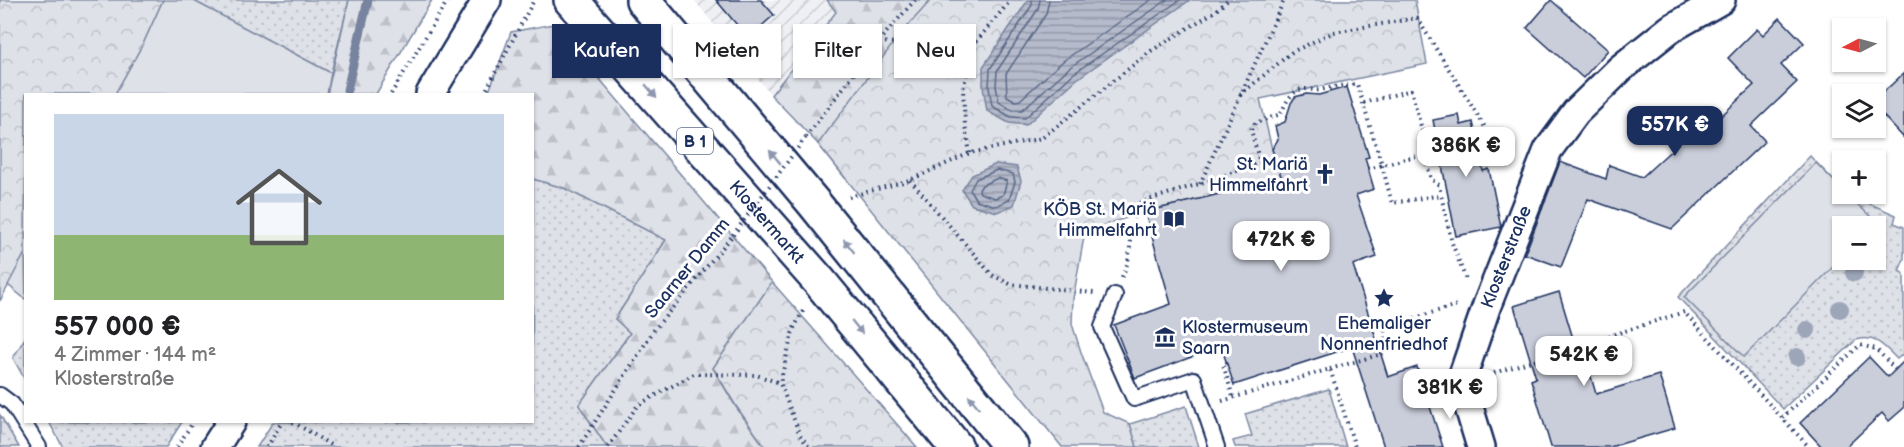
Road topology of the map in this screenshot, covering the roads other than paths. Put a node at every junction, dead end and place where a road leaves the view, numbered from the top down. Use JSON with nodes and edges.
{"nodes":[{"id":1,"x":487,"y":0,"type":"edge"},
{"id":2,"x":571,"y":0,"type":"edge"},
{"id":3,"x":643,"y":0,"type":"edge"},
{"id":4,"x":1721,"y":0,"type":"edge"},
{"id":5,"x":431,"y":93,"type":"edge"},
{"id":6,"x":1114,"y":295,"type":"road end"},
{"id":7,"x":0,"y":395,"type":"edge"},
{"id":8,"x":230,"y":423,"type":"edge"},
{"id":9,"x":39,"y":447,"type":"edge"},
{"id":10,"x":215,"y":447,"type":"edge"},
{"id":11,"x":956,"y":447,"type":"edge"},
{"id":12,"x":1011,"y":447,"type":"edge"},
{"id":13,"x":1217,"y":447,"type":"edge"},
{"id":14,"x":1481,"y":447,"type":"edge"}],
"edges":[{"from":1,"to":5,"type":"street"},
{"from":2,"to":11,"type":"main road","name":"Klostermarkt","number":"B 1","one_way":true},
{"from":12,"to":3,"type":"main road","one_way":true},
{"from":4,"to":14,"type":"street","name":"Klosterstraße"},
{"from":6,"to":13,"type":"lane"},
{"from":7,"to":9,"type":"lane"},
{"from":8,"to":10,"type":"street"}]}
